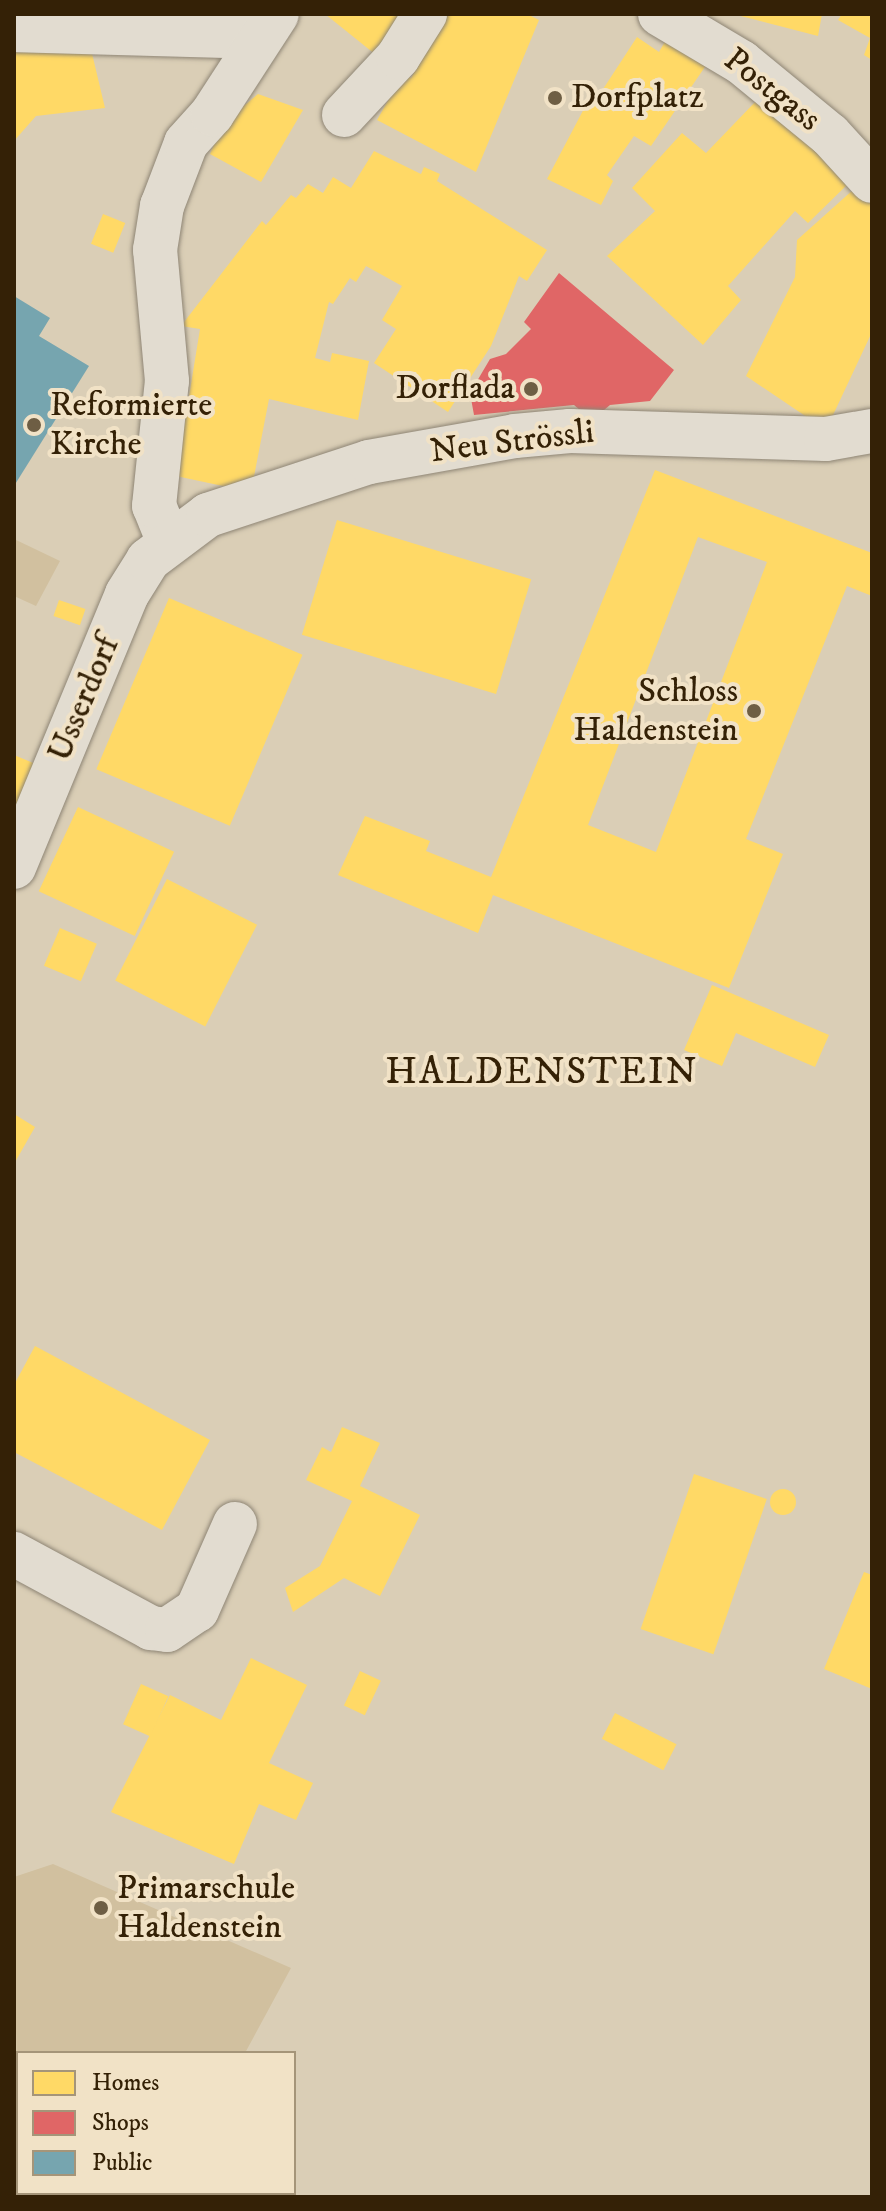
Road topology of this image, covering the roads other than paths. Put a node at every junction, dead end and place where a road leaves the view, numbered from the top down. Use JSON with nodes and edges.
{"nodes":[{"id":1,"x":425,"y":14,"type":"edge"},
{"id":2,"x":660,"y":14,"type":"edge"},
{"id":3,"x":267,"y":26,"type":"edge"},
{"id":4,"x":14,"y":30,"type":"edge"},
{"id":5,"x":344,"y":115,"type":"dead end"},
{"id":6,"x":872,"y":181,"type":"edge"},
{"id":7,"x":872,"y":431,"type":"edge"},
{"id":8,"x":168,"y":540,"type":"junction"},
{"id":9,"x":14,"y":867,"type":"edge"},
{"id":10,"x":235,"y":1524,"type":"dead end"},
{"id":11,"x":14,"y":1554,"type":"edge"}],
"edges":[{"from":1,"to":5,"type":"street"},
{"from":2,"to":6,"type":"street","name":"Postgass"},
{"from":3,"to":4,"type":"street"},
{"from":3,"to":8,"type":"street"},
{"from":7,"to":8,"type":"street","name":"Neu Strössli"},
{"from":8,"to":9,"type":"street","name":"Usserdorf"},
{"from":10,"to":11,"type":"street"}]}
